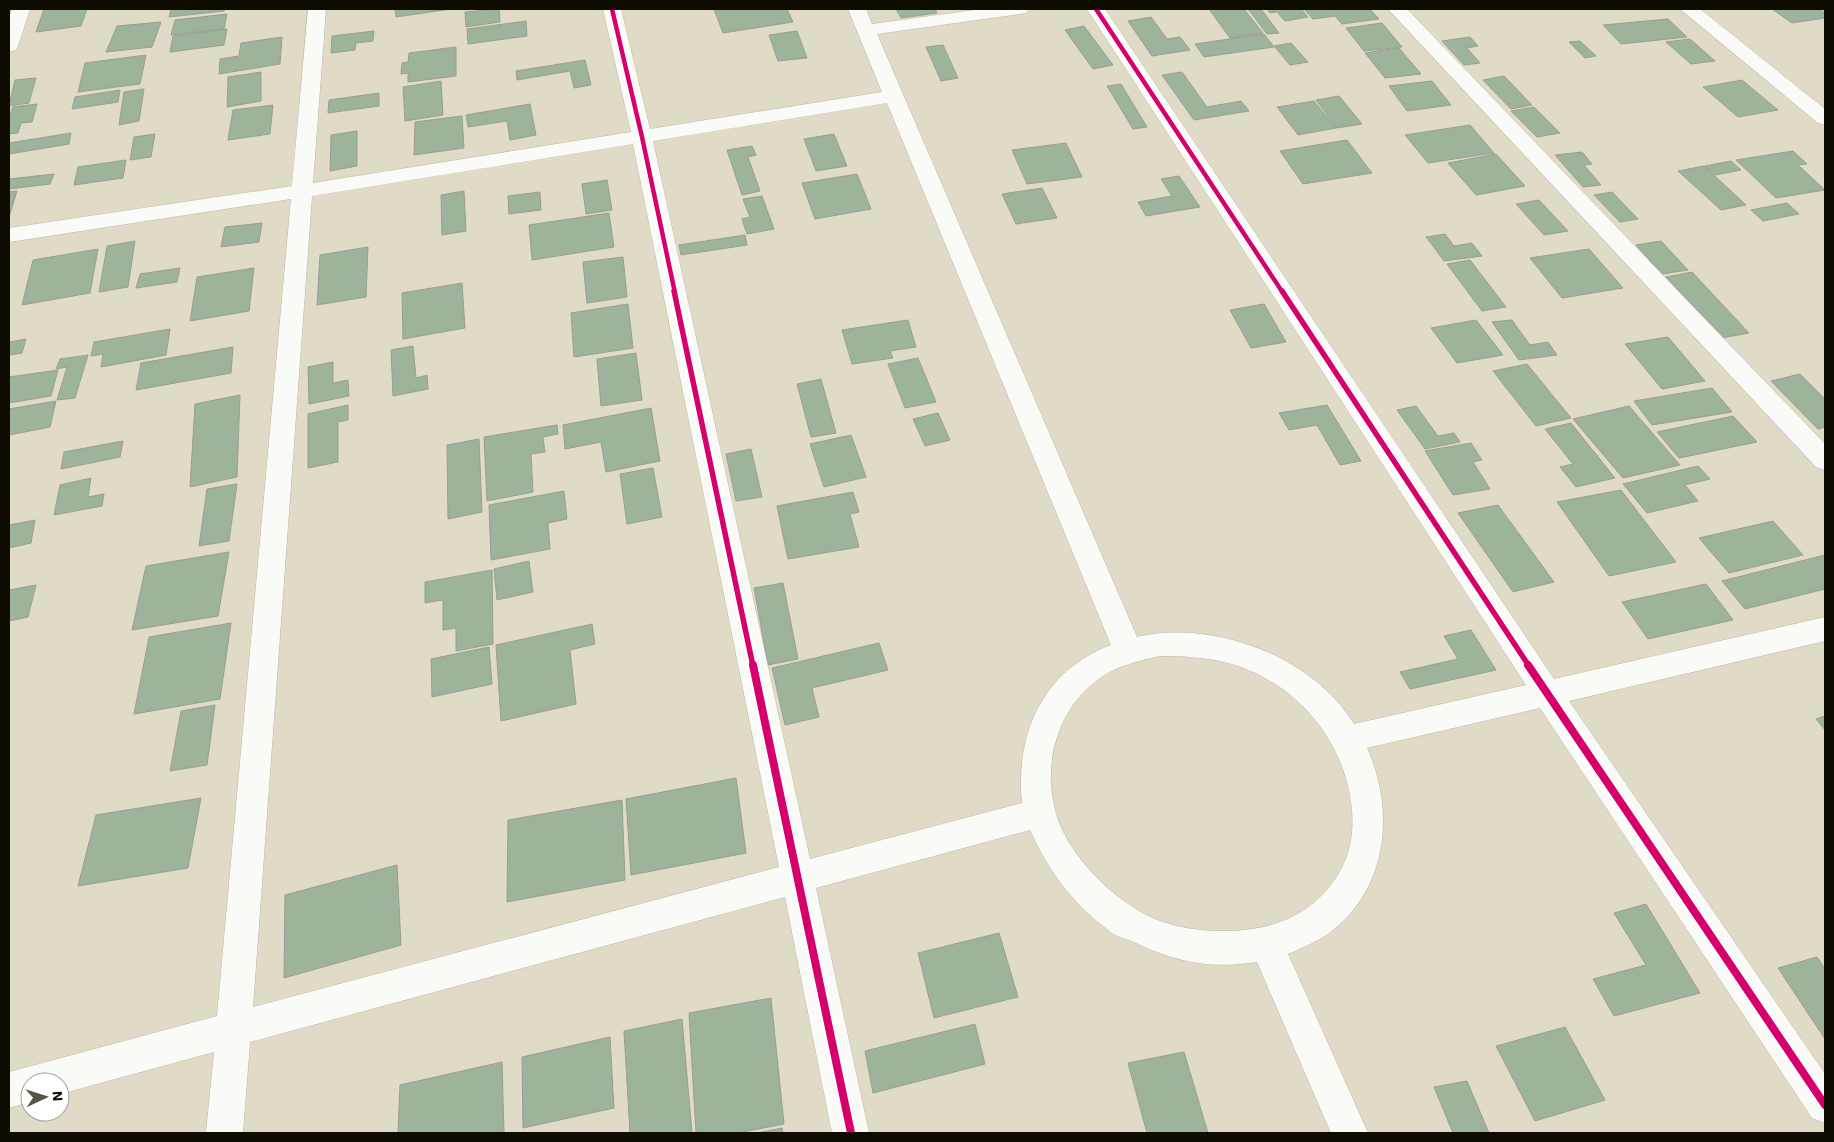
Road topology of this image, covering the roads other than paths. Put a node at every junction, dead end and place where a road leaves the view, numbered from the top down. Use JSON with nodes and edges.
{"nodes":[{"id":1,"x":21,"y":9,"type":"edge"},
{"id":2,"x":317,"y":9,"type":"edge"},
{"id":3,"x":612,"y":9,"type":"edge"},
{"id":4,"x":857,"y":9,"type":"edge"},
{"id":5,"x":1020,"y":9,"type":"edge"},
{"id":6,"x":1096,"y":9,"type":"edge"},
{"id":7,"x":1397,"y":9,"type":"edge"},
{"id":8,"x":1689,"y":9,"type":"edge"},
{"id":9,"x":867,"y":30,"type":"junction"},
{"id":10,"x":9,"y":46,"type":"edge"},
{"id":11,"x":895,"y":96,"type":"junction"},
{"id":12,"x":1825,"y":119,"type":"edge"},
{"id":13,"x":642,"y":137,"type":"junction"},
{"id":14,"x":302,"y":191,"type":"junction"},
{"id":15,"x":9,"y":235,"type":"edge"},
{"id":16,"x":1825,"y":460,"type":"edge"},
{"id":17,"x":1825,"y":629,"type":"edge"},
{"id":18,"x":1128,"y":651,"type":"junction"},
{"id":19,"x":1547,"y":693,"type":"junction"},
{"id":20,"x":1348,"y":739,"type":"junction"},
{"id":21,"x":1040,"y":813,"type":"junction"},
{"id":22,"x":798,"y":878,"type":"junction"},
{"id":23,"x":1267,"y":945,"type":"junction"},
{"id":24,"x":234,"y":1029,"type":"junction"},
{"id":25,"x":70,"y":1073,"type":"edge"},
{"id":26,"x":1825,"y":1105,"type":"edge"},
{"id":27,"x":225,"y":1133,"type":"edge"},
{"id":28,"x":850,"y":1133,"type":"edge"},
{"id":29,"x":1350,"y":1133,"type":"edge"}],
"edges":[{"from":1,"to":10,"type":"street"},
{"from":2,"to":14,"type":"street"},
{"from":3,"to":13,"type":"street"},
{"from":4,"to":9,"type":"street"},
{"from":5,"to":9,"type":"street"},
{"from":6,"to":19,"type":"street"},
{"from":7,"to":16,"type":"street"},
{"from":8,"to":12,"type":"street"},
{"from":9,"to":11,"type":"street"},
{"from":11,"to":13,"type":"street"},
{"from":11,"to":18,"type":"street"},
{"from":13,"to":14,"type":"street"},
{"from":13,"to":22,"type":"street"},
{"from":14,"to":15,"type":"street"},
{"from":14,"to":24,"type":"street"},
{"from":17,"to":19,"type":"street"},
{"from":18,"to":20,"type":"street"},
{"from":18,"to":21,"type":"street"},
{"from":19,"to":20,"type":"street"},
{"from":19,"to":26,"type":"street"},
{"from":20,"to":23,"type":"street"},
{"from":21,"to":22,"type":"street"},
{"from":21,"to":23,"type":"street"},
{"from":22,"to":24,"type":"street"},
{"from":22,"to":28,"type":"street"},
{"from":23,"to":29,"type":"street"},
{"from":24,"to":25,"type":"street"},
{"from":24,"to":27,"type":"street"}]}
